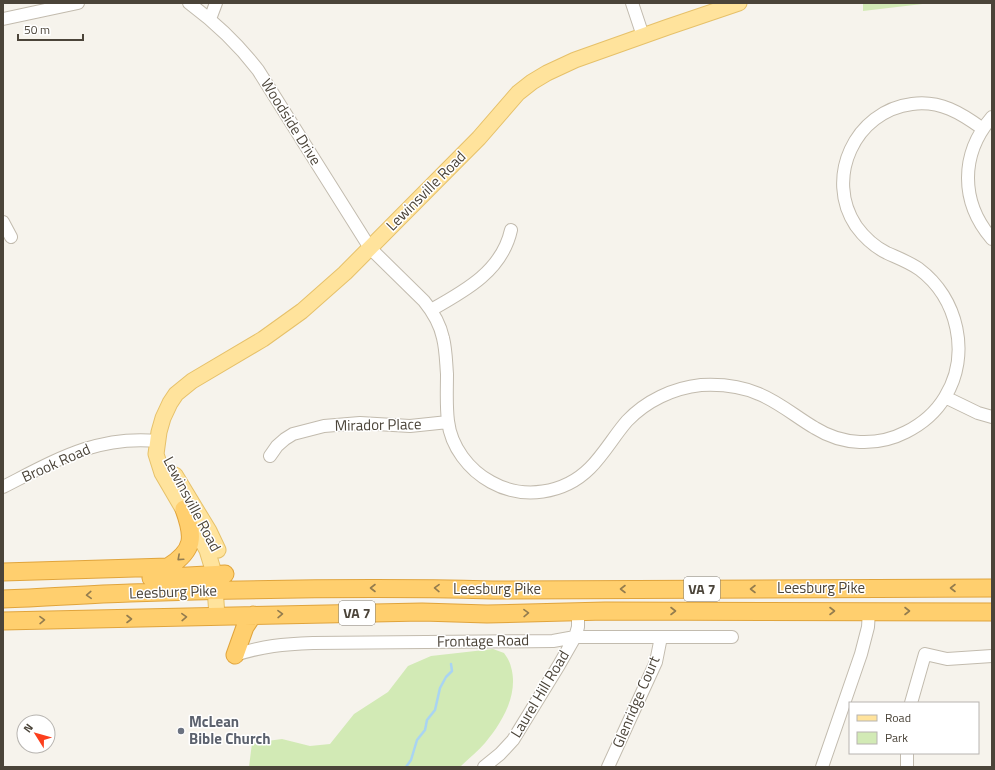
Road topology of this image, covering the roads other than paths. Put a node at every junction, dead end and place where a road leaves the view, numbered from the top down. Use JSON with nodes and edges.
{"nodes":[{"id":1,"x":78,"y":3,"type":"edge"},
{"id":2,"x":189,"y":3,"type":"edge"},
{"id":3,"x":216,"y":3,"type":"edge"},
{"id":4,"x":632,"y":3,"type":"edge"},
{"id":5,"x":740,"y":3,"type":"edge"},
{"id":6,"x":3,"y":19,"type":"edge"},
{"id":7,"x":210,"y":19,"type":"junction"},
{"id":8,"x":643,"y":36,"type":"junction"},
{"id":9,"x":992,"y":117,"type":"edge"},
{"id":10,"x":983,"y":129,"type":"junction"},
{"id":11,"x":3,"y":222,"type":"edge"},
{"id":12,"x":511,"y":230,"type":"dead end"},
{"id":13,"x":11,"y":237,"type":"dead end"},
{"id":14,"x":992,"y":239,"type":"edge"},
{"id":15,"x":370,"y":248,"type":"junction"},
{"id":16,"x":431,"y":310,"type":"junction"},
{"id":17,"x":945,"y":397,"type":"junction"},
{"id":18,"x":992,"y":417,"type":"edge"},
{"id":19,"x":448,"y":422,"type":"junction"},
{"id":20,"x":158,"y":441,"type":"junction"},
{"id":21,"x":270,"y":456,"type":"dead end"},
{"id":22,"x":3,"y":487,"type":"edge"},
{"id":23,"x":184,"y":509,"type":"junction"},
{"id":24,"x":3,"y":572,"type":"edge"},
{"id":25,"x":3,"y":582,"type":"edge"},
{"id":26,"x":220,"y":583,"type":"junction"},
{"id":27,"x":992,"y":588,"type":"edge"},
{"id":28,"x":3,"y":599,"type":"edge"},
{"id":29,"x":869,"y":611,"type":"junction"},
{"id":30,"x":578,"y":612,"type":"junction"},
{"id":31,"x":992,"y":612,"type":"edge"},
{"id":32,"x":253,"y":615,"type":"junction"},
{"id":33,"x":222,"y":616,"type":"junction"},
{"id":34,"x":3,"y":621,"type":"edge"},
{"id":35,"x":575,"y":637,"type":"junction"},
{"id":36,"x":661,"y":637,"type":"junction"},
{"id":37,"x":732,"y":637,"type":"dead end"},
{"id":38,"x":235,"y":655,"type":"joint"},
{"id":39,"x":992,"y":656,"type":"edge"},
{"id":40,"x":911,"y":702,"type":"edge"},
{"id":41,"x":907,"y":754,"type":"edge"},
{"id":42,"x":484,"y":767,"type":"edge"},
{"id":43,"x":608,"y":767,"type":"edge"},
{"id":44,"x":822,"y":767,"type":"edge"},
{"id":45,"x":907,"y":767,"type":"edge"}],
"edges":[{"from":1,"to":6,"type":"street"},
{"from":2,"to":7,"type":"street","name":"Woodside Drive"},
{"from":3,"to":7,"type":"street"},
{"from":4,"to":8,"type":"street"},
{"from":5,"to":8,"type":"main road","name":"Lewinsville Road"},
{"from":7,"to":15,"type":"street","name":"Woodside Drive"},
{"from":8,"to":15,"type":"main road","name":"Lewinsville Road"},
{"from":9,"to":10,"type":"street"},
{"from":10,"to":14,"type":"street"},
{"from":10,"to":17,"type":"street","name":"Woodside Drive"},
{"from":11,"to":13,"type":"street"},
{"from":12,"to":16,"type":"street"},
{"from":15,"to":16,"type":"street","name":"Woodside Drive"},
{"from":15,"to":20,"type":"main road","name":"Lewinsville Road"},
{"from":16,"to":19,"type":"street","name":"Woodside Drive"},
{"from":17,"to":18,"type":"street"},
{"from":17,"to":19,"type":"street","name":"Woodside Drive"},
{"from":19,"to":21,"type":"street","name":"Mirador Place"},
{"from":20,"to":22,"type":"street","name":"Brook Road"},
{"from":20,"to":23,"type":"main road","name":"Lewinsville Road"},
{"from":20,"to":26,"type":"main road","name":"Lewinsville Road"},
{"from":23,"to":24,"type":"highway","one_way":true},
{"from":23,"to":26,"type":"main road","name":"Lewinsville Road"},
{"from":25,"to":26,"type":"highway"},
{"from":27,"to":26,"type":"highway","name":"Leesburg Pike","number":"VA 7","one_way":true},
{"from":26,"to":28,"type":"highway","name":"Leesburg Pike","number":"VA 7","one_way":true},
{"from":26,"to":33,"type":"main road","name":"Lewinsville Road"},
{"from":30,"to":29,"type":"highway","name":"Leesburg Pike","number":"VA 7","one_way":true},
{"from":29,"to":31,"type":"highway","name":"Leesburg Pike","number":"VA 7","one_way":true},
{"from":29,"to":44,"type":"street"},
{"from":32,"to":30,"type":"highway","name":"Leesburg Pike","number":"VA 7","one_way":true},
{"from":30,"to":35,"type":"street","name":"Laurel Hill Road"},
{"from":32,"to":33,"type":"highway","name":"Leesburg Pike","number":"VA 7"},
{"from":32,"to":38,"type":"highway"},
{"from":34,"to":33,"type":"highway","name":"Leesburg Pike","number":"VA 7","one_way":true},
{"from":35,"to":36,"type":"street","name":"Frontage Road"},
{"from":35,"to":38,"type":"street","name":"Frontage Road"},
{"from":35,"to":42,"type":"street","name":"Laurel Hill Road"},
{"from":36,"to":37,"type":"street","name":"Frontage Road"},
{"from":36,"to":43,"type":"street","name":"Glenridge Court"},
{"from":39,"to":40,"type":"street"},
{"from":41,"to":45,"type":"street"}]}
